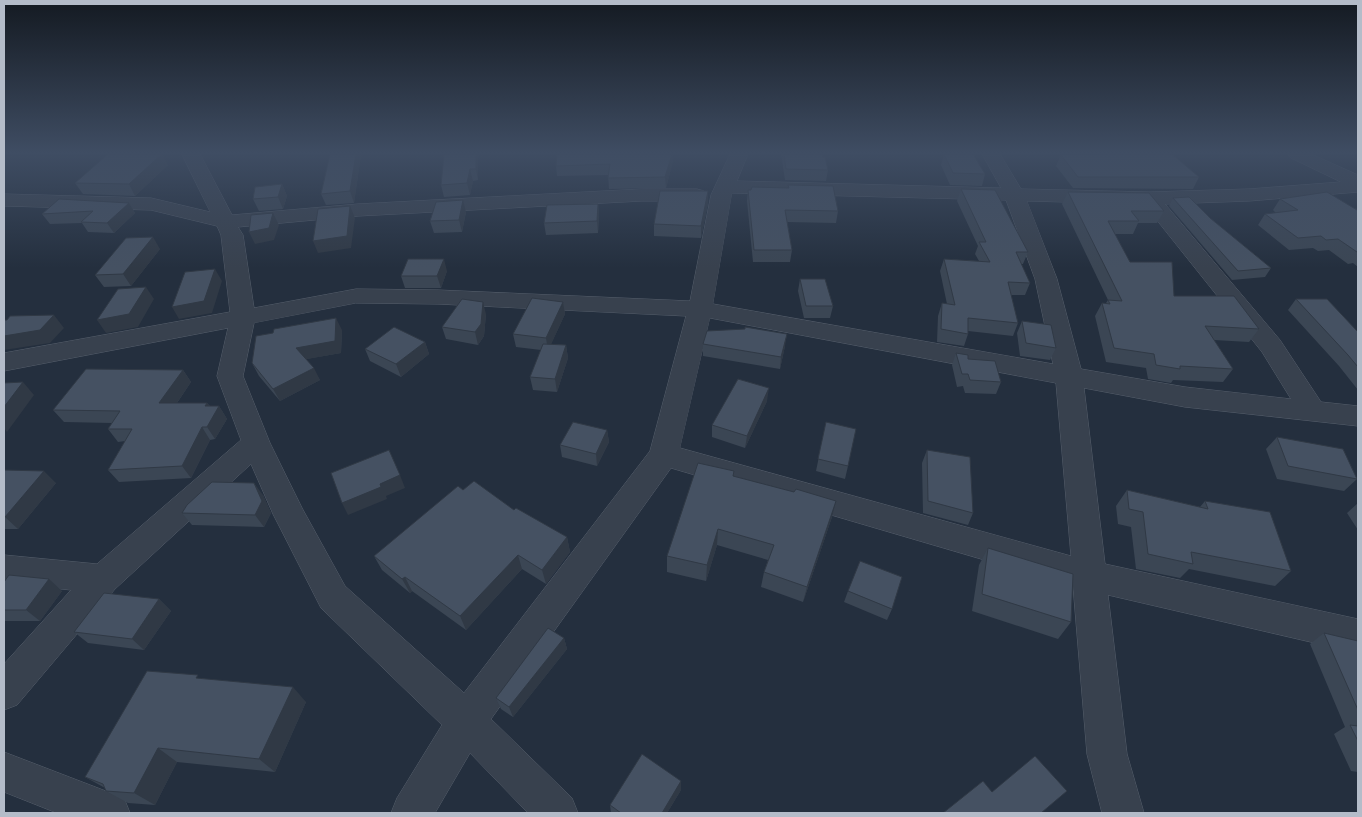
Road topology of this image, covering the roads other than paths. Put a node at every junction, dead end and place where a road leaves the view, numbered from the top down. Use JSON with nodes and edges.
{"nodes":[{"id":1,"x":210,"y":192,"type":"edge"},
{"id":2,"x":700,"y":192,"type":"edge"},
{"id":3,"x":723,"y":192,"type":"edge"},
{"id":4,"x":832,"y":192,"type":"edge"},
{"id":5,"x":1275,"y":192,"type":"edge"},
{"id":6,"x":1014,"y":194,"type":"junction"},
{"id":7,"x":1150,"y":198,"type":"junction"},
{"id":8,"x":4,"y":200,"type":"edge"},
{"id":9,"x":225,"y":222,"type":"junction"},
{"id":10,"x":700,"y":309,"type":"junction"},
{"id":11,"x":243,"y":318,"type":"junction"},
{"id":12,"x":4,"y":362,"type":"edge"},
{"id":13,"x":1069,"y":375,"type":"junction"},
{"id":14,"x":1312,"y":410,"type":"junction"},
{"id":15,"x":1358,"y":416,"type":"edge"},
{"id":16,"x":256,"y":443,"type":"junction"},
{"id":17,"x":664,"y":455,"type":"junction"},
{"id":18,"x":4,"y":569,"type":"edge"},
{"id":19,"x":1090,"y":576,"type":"junction"},
{"id":20,"x":103,"y":579,"type":"junction"},
{"id":21,"x":1358,"y":636,"type":"edge"},
{"id":22,"x":4,"y":692,"type":"edge"},
{"id":23,"x":466,"y":721,"type":"junction"},
{"id":24,"x":4,"y":772,"type":"edge"},
{"id":25,"x":109,"y":813,"type":"edge"},
{"id":26,"x":412,"y":813,"type":"edge"},
{"id":27,"x":557,"y":813,"type":"edge"},
{"id":28,"x":1123,"y":813,"type":"edge"}],
"edges":[{"from":1,"to":9,"type":"street"},
{"from":2,"to":9,"type":"street"},
{"from":3,"to":10,"type":"street"},
{"from":4,"to":6,"type":"street"},
{"from":5,"to":7,"type":"street"},
{"from":6,"to":7,"type":"street"},
{"from":6,"to":13,"type":"street"},
{"from":7,"to":14,"type":"street"},
{"from":8,"to":9,"type":"street"},
{"from":9,"to":11,"type":"street"},
{"from":10,"to":11,"type":"street"},
{"from":10,"to":13,"type":"street"},
{"from":10,"to":17,"type":"street"},
{"from":11,"to":12,"type":"street"},
{"from":11,"to":16,"type":"street"},
{"from":13,"to":14,"type":"street"},
{"from":13,"to":19,"type":"street"},
{"from":14,"to":15,"type":"street"},
{"from":16,"to":20,"type":"street"},
{"from":16,"to":23,"type":"street"},
{"from":17,"to":19,"type":"street"},
{"from":17,"to":23,"type":"street"},
{"from":18,"to":20,"type":"street"},
{"from":19,"to":21,"type":"street"},
{"from":19,"to":28,"type":"street"},
{"from":20,"to":22,"type":"street"},
{"from":23,"to":26,"type":"street"},
{"from":23,"to":27,"type":"street"},
{"from":24,"to":25,"type":"street"}]}
